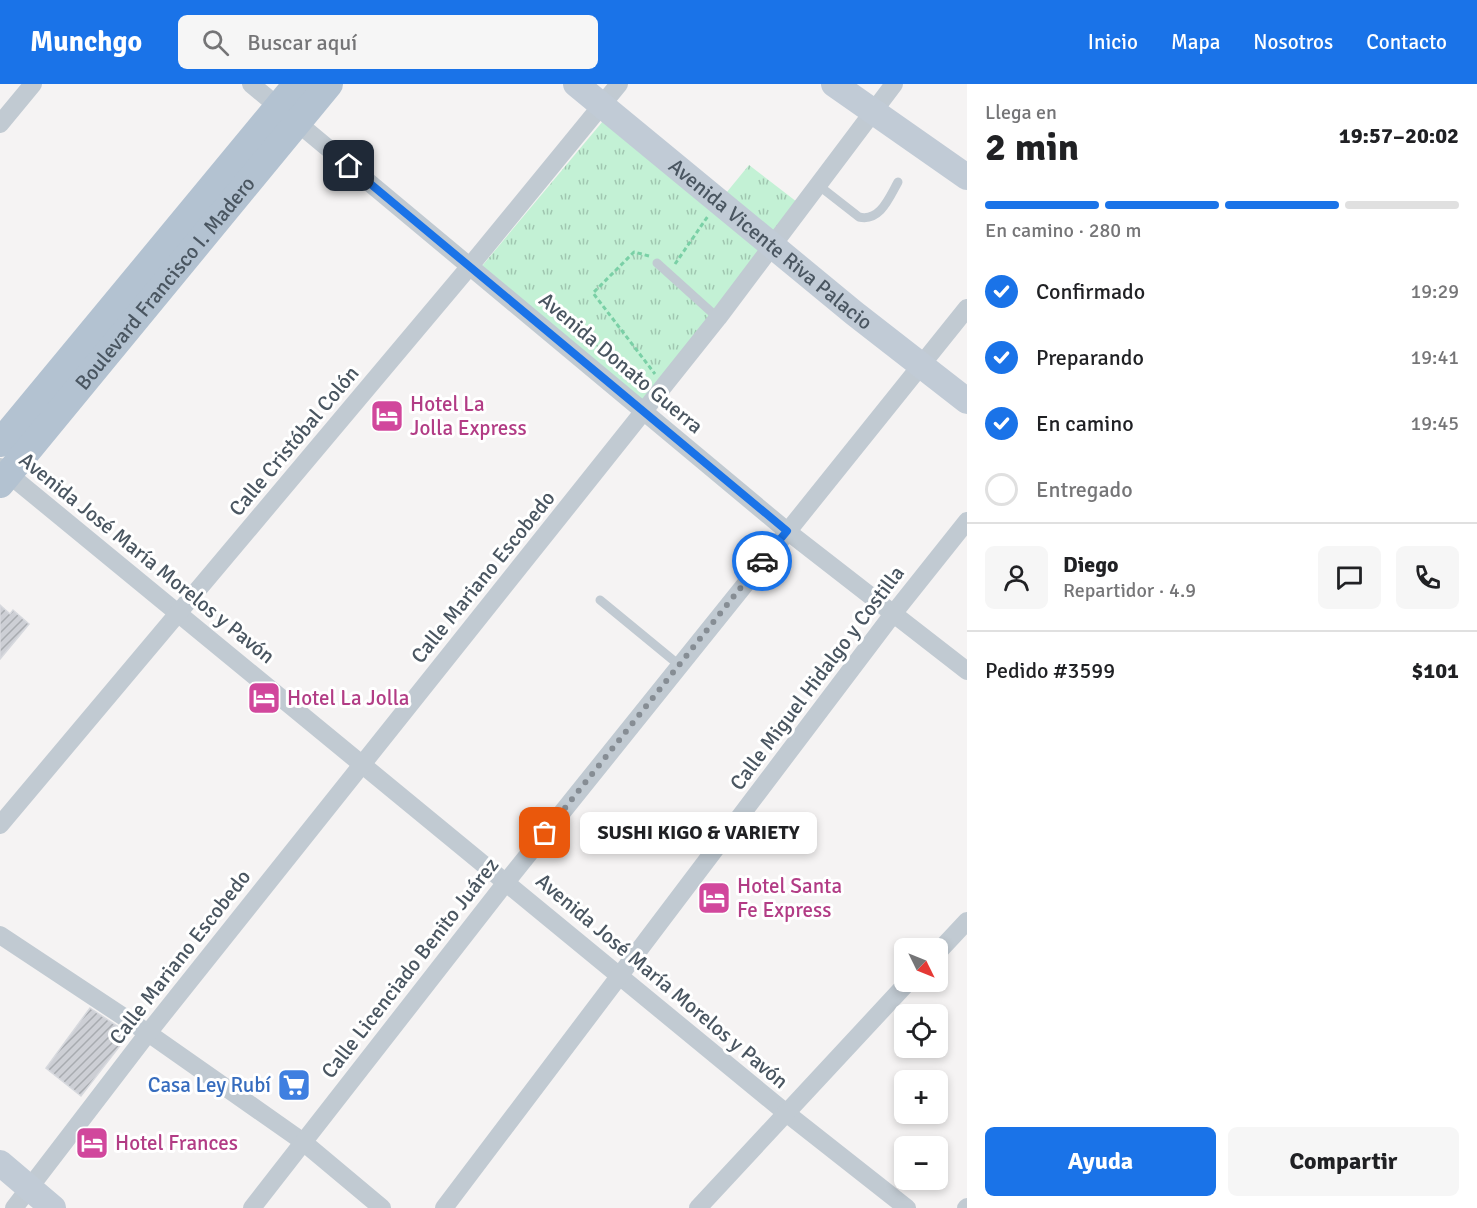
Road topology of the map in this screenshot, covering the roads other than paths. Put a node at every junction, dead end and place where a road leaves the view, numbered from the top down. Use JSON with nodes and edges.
{"nodes":[{"id":1,"x":33,"y":84,"type":"edge"},
{"id":2,"x":251,"y":84,"type":"edge"},
{"id":3,"x":297,"y":84,"type":"edge"},
{"id":4,"x":329,"y":84,"type":"edge"},
{"id":5,"x":576,"y":84,"type":"edge"},
{"id":6,"x":619,"y":84,"type":"edge"},
{"id":7,"x":834,"y":84,"type":"edge"},
{"id":8,"x":894,"y":84,"type":"edge"},
{"id":9,"x":602,"y":105,"type":"junction"},
{"id":10,"x":873,"y":112,"type":"junction"},
{"id":11,"x":288,"y":115,"type":"junction"},
{"id":12,"x":0,"y":124,"type":"edge"},
{"id":13,"x":967,"y":177,"type":"edge"},
{"id":14,"x":898,"y":182,"type":"dead end"},
{"id":15,"x":818,"y":185,"type":"junction"},
{"id":16,"x":772,"y":246,"type":"junction"},
{"id":17,"x":655,"y":260,"type":"road end"},
{"id":18,"x":470,"y":266,"type":"junction"},
{"id":19,"x":967,"y":308,"type":"edge"},
{"id":20,"x":718,"y":318,"type":"junction"},
{"id":21,"x":922,"y":365,"type":"junction"},
{"id":22,"x":967,"y":401,"type":"edge"},
{"id":23,"x":644,"y":411,"type":"junction"},
{"id":24,"x":0,"y":443,"type":"edge"},
{"id":25,"x":3,"y":475,"type":"edge"},
{"id":26,"x":967,"y":521,"type":"edge"},
{"id":27,"x":787,"y":531,"type":"junction"},
{"id":28,"x":600,"y":600,"type":"dead end"},
{"id":29,"x":179,"y":612,"type":"junction"},
{"id":30,"x":893,"y":614,"type":"junction"},
{"id":31,"x":679,"y":665,"type":"junction"},
{"id":32,"x":967,"y":671,"type":"edge"},
{"id":33,"x":362,"y":765,"type":"junction"},
{"id":34,"x":0,"y":825,"type":"edge"},
{"id":35,"x":507,"y":881,"type":"junction"},
{"id":36,"x":967,"y":921,"type":"edge"},
{"id":37,"x":0,"y":935,"type":"edge"},
{"id":38,"x":948,"y":941,"type":"edge"},
{"id":39,"x":618,"y":976,"type":"junction"},
{"id":40,"x":899,"y":992,"type":"edge"},
{"id":41,"x":147,"y":1032,"type":"junction"},
{"id":42,"x":785,"y":1112,"type":"junction"},
{"id":43,"x":302,"y":1141,"type":"junction"},
{"id":44,"x":0,"y":1162,"type":"edge"},
{"id":45,"x":22,"y":1198,"type":"edge"},
{"id":46,"x":53,"y":1208,"type":"edge"},
{"id":47,"x":252,"y":1208,"type":"edge"},
{"id":48,"x":382,"y":1208,"type":"edge"},
{"id":49,"x":444,"y":1208,"type":"edge"},
{"id":50,"x":698,"y":1208,"type":"edge"},
{"id":51,"x":907,"y":1208,"type":"edge"}],
"edges":[{"from":1,"to":12,"type":"street"},
{"from":2,"to":11,"type":"street","name":"Avenida Donato Guerra"},
{"from":3,"to":11,"type":"main road","name":"Boulevard Francisco I. Madero"},
{"from":4,"to":11,"type":"main road","name":"Boulevard Francisco I. Madero"},
{"from":5,"to":9,"type":"main road","name":"Avenida Vicente Riva Palacio"},
{"from":6,"to":9,"type":"street","name":"Calle Cristóbal Colón"},
{"from":7,"to":10,"type":"main road"},
{"from":8,"to":10,"type":"street","name":"Calle Mariano Escobedo"},
{"from":9,"to":16,"type":"main road","name":"Avenida Vicente Riva Palacio"},
{"from":9,"to":18,"type":"street","name":"Calle Cristóbal Colón"},
{"from":10,"to":13,"type":"main road"},
{"from":10,"to":15,"type":"street","name":"Calle Mariano Escobedo"},
{"from":11,"to":18,"type":"street","name":"Avenida Donato Guerra"},
{"from":11,"to":24,"type":"main road","name":"Boulevard Francisco I. Madero"},
{"from":11,"to":25,"type":"main road","name":"Boulevard Francisco I. Madero"},
{"from":14,"to":15,"type":"lane"},
{"from":15,"to":16,"type":"street","name":"Calle Mariano Escobedo"},
{"from":16,"to":20,"type":"street","name":"Calle Mariano Escobedo"},
{"from":16,"to":21,"type":"main road","name":"Avenida Vicente Riva Palacio"},
{"from":17,"to":20,"type":"lane"},
{"from":18,"to":23,"type":"street","name":"Avenida Donato Guerra"},
{"from":18,"to":29,"type":"street","name":"Calle Cristóbal Colón"},
{"from":19,"to":21,"type":"street","name":"Calle Licenciado Benito Juárez"},
{"from":20,"to":23,"type":"street","name":"Calle Mariano Escobedo"},
{"from":21,"to":22,"type":"main road","name":"Avenida Vicente Riva Palacio"},
{"from":21,"to":27,"type":"street","name":"Calle Licenciado Benito Juárez"},
{"from":23,"to":27,"type":"street","name":"Avenida Donato Guerra"},
{"from":23,"to":33,"type":"street","name":"Calle Mariano Escobedo"},
{"from":25,"to":29,"type":"street","name":"Avenida José María Morelos y Pavón"},
{"from":26,"to":30,"type":"street","name":"Calle Miguel Hidalgo y Costilla"},
{"from":27,"to":30,"type":"street","name":"Avenida Donato Guerra"},
{"from":27,"to":31,"type":"street","name":"Calle Licenciado Benito Juárez"},
{"from":28,"to":31,"type":"lane"},
{"from":29,"to":33,"type":"street","name":"Avenida José María Morelos y Pavón"},
{"from":29,"to":34,"type":"street","name":"Calle Cristóbal Colón"},
{"from":30,"to":32,"type":"street","name":"Avenida Donato Guerra"},
{"from":30,"to":39,"type":"street","name":"Calle Miguel Hidalgo y Costilla"},
{"from":31,"to":35,"type":"street","name":"Calle Licenciado Benito Juárez"},
{"from":33,"to":35,"type":"street","name":"Avenida José María Morelos y Pavón"},
{"from":33,"to":41,"type":"street","name":"Calle Mariano Escobedo"},
{"from":35,"to":39,"type":"street","name":"Avenida José María Morelos y Pavón"},
{"from":35,"to":43,"type":"street","name":"Calle Licenciado Benito Juárez"},
{"from":36,"to":38,"type":"street"},
{"from":37,"to":41,"type":"street"},
{"from":39,"to":42,"type":"street","name":"Avenida José María Morelos y Pavón"},
{"from":39,"to":49,"type":"street","name":"Calle Miguel Hidalgo y Costilla"},
{"from":40,"to":42,"type":"street"},
{"from":41,"to":43,"type":"street"},
{"from":41,"to":45,"type":"street","name":"Calle Mariano Escobedo"},
{"from":42,"to":50,"type":"street"},
{"from":42,"to":51,"type":"street","name":"Avenida José María Morelos y Pavón"},
{"from":43,"to":47,"type":"street","name":"Calle Licenciado Benito Juárez"},
{"from":43,"to":48,"type":"street"},
{"from":44,"to":45,"type":"main road"},
{"from":45,"to":46,"type":"main road"}]}
